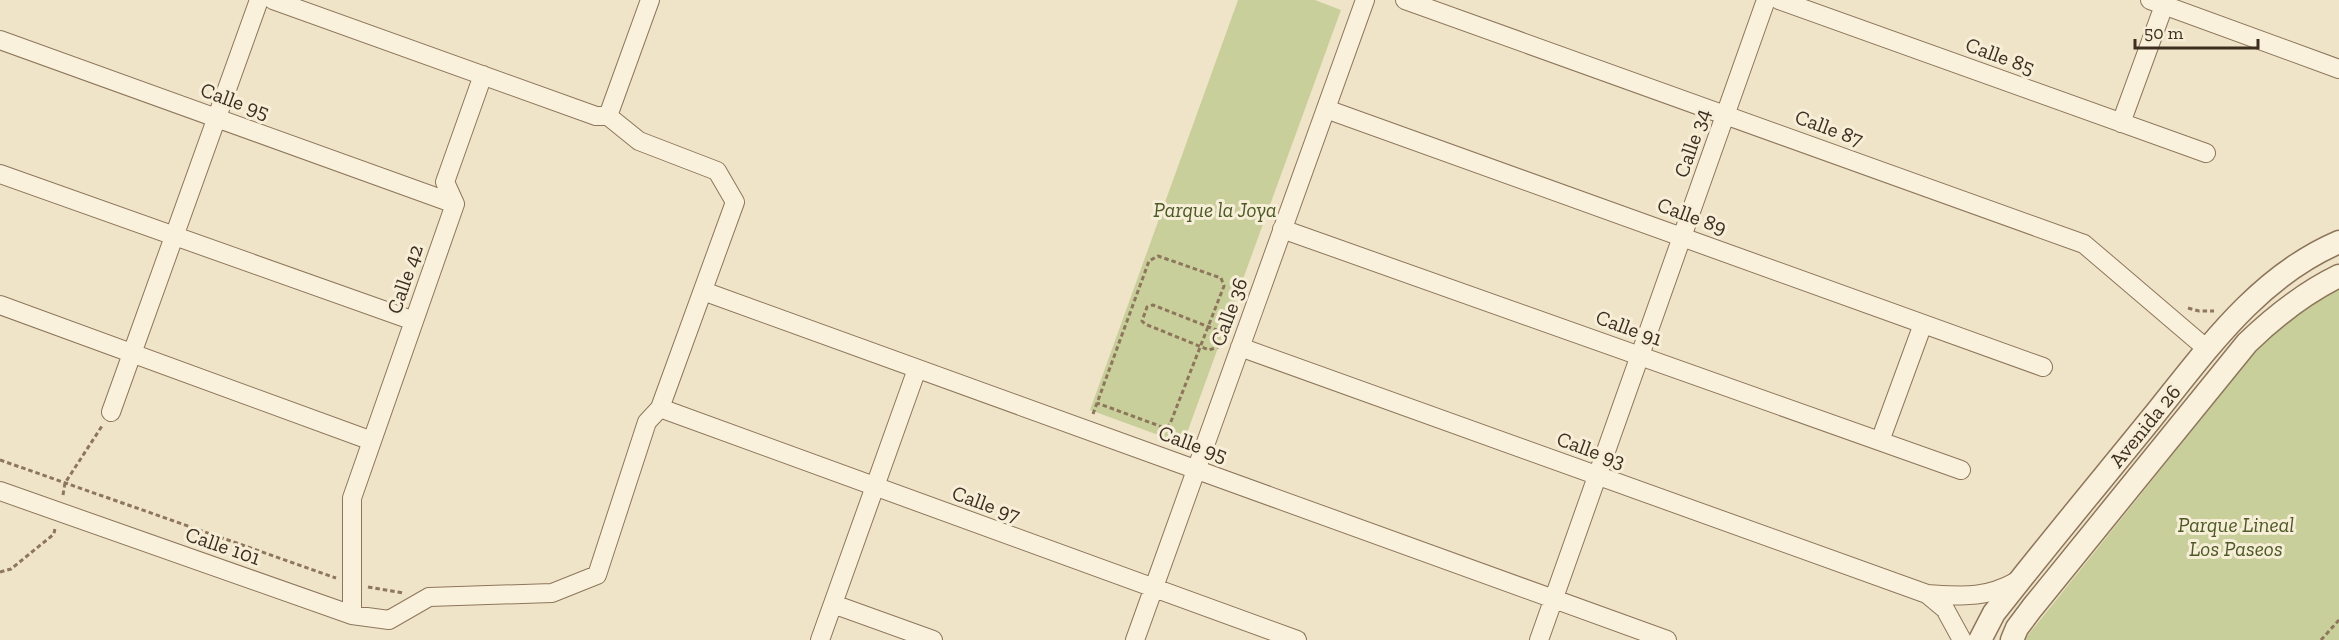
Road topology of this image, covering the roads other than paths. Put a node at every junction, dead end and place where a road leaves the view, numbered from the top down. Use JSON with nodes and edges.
{"nodes":[{"id":1,"x":259,"y":0,"type":"edge"},
{"id":2,"x":273,"y":0,"type":"edge"},
{"id":3,"x":649,"y":0,"type":"edge"},
{"id":4,"x":1365,"y":0,"type":"edge"},
{"id":5,"x":1405,"y":0,"type":"edge"},
{"id":6,"x":1766,"y":0,"type":"edge"},
{"id":7,"x":1779,"y":0,"type":"edge"},
{"id":8,"x":2160,"y":2,"type":"edge"},
{"id":9,"x":0,"y":40,"type":"edge"},
{"id":10,"x":2339,"y":69,"type":"edge"},
{"id":11,"x":483,"y":75,"type":"junction"},
{"id":12,"x":1326,"y":109,"type":"junction"},
{"id":13,"x":1726,"y":114,"type":"junction"},
{"id":14,"x":602,"y":116,"type":"junction"},
{"id":15,"x":217,"y":118,"type":"junction"},
{"id":16,"x":2121,"y":123,"type":"junction"},
{"id":17,"x":2206,"y":153,"type":"dead end"},
{"id":18,"x":0,"y":174,"type":"edge"},
{"id":19,"x":455,"y":204,"type":"junction"},
{"id":20,"x":1282,"y":229,"type":"junction"},
{"id":21,"x":174,"y":236,"type":"junction"},
{"id":22,"x":1682,"y":237,"type":"junction"},
{"id":23,"x":2339,"y":242,"type":"edge"},
{"id":24,"x":2339,"y":276,"type":"edge"},
{"id":25,"x":703,"y":291,"type":"junction"},
{"id":26,"x":0,"y":305,"type":"edge"},
{"id":27,"x":414,"y":321,"type":"junction"},
{"id":28,"x":1923,"y":324,"type":"junction"},
{"id":29,"x":1232,"y":343,"type":"junction"},
{"id":30,"x":2207,"y":349,"type":"junction"},
{"id":31,"x":132,"y":354,"type":"junction"},
{"id":32,"x":1640,"y":356,"type":"junction"},
{"id":33,"x":2043,"y":367,"type":"dead end"},
{"id":34,"x":916,"y":369,"type":"junction"},
{"id":35,"x":660,"y":408,"type":"junction"},
{"id":36,"x":111,"y":412,"type":"road end"},
{"id":37,"x":372,"y":441,"type":"junction"},
{"id":38,"x":1880,"y":441,"type":"junction"},
{"id":39,"x":1196,"y":470,"type":"junction"},
{"id":40,"x":1961,"y":470,"type":"dead end"},
{"id":41,"x":1597,"y":476,"type":"junction"},
{"id":42,"x":874,"y":488,"type":"junction"},
{"id":43,"x":0,"y":491,"type":"edge"},
{"id":44,"x":2021,"y":579,"type":"junction"},
{"id":45,"x":1154,"y":588,"type":"junction"},
{"id":46,"x":1927,"y":594,"type":"junction"},
{"id":47,"x":1554,"y":599,"type":"junction"},
{"id":48,"x":833,"y":604,"type":"junction"},
{"id":49,"x":352,"y":615,"type":"junction"},
{"id":50,"x":820,"y":640,"type":"edge"},
{"id":51,"x":933,"y":640,"type":"edge"},
{"id":52,"x":1135,"y":640,"type":"edge"},
{"id":53,"x":1297,"y":640,"type":"edge"},
{"id":54,"x":1539,"y":640,"type":"edge"},
{"id":55,"x":1667,"y":640,"type":"edge"},
{"id":56,"x":1962,"y":640,"type":"edge"},
{"id":57,"x":1980,"y":640,"type":"edge"},
{"id":58,"x":2012,"y":640,"type":"edge"}],
"edges":[{"from":1,"to":15,"type":"street"},
{"from":2,"to":11,"type":"street"},
{"from":3,"to":14,"type":"street"},
{"from":4,"to":12,"type":"street","name":"Calle 36"},
{"from":5,"to":13,"type":"street","name":"Calle 87"},
{"from":6,"to":13,"type":"street","name":"Calle 34"},
{"from":7,"to":16,"type":"street","name":"Calle 85"},
{"from":8,"to":10,"type":"street"},
{"from":8,"to":16,"type":"street"},
{"from":9,"to":15,"type":"street","name":"Calle 95"},
{"from":11,"to":14,"type":"street"},
{"from":11,"to":19,"type":"street"},
{"from":12,"to":20,"type":"street","name":"Calle 36"},
{"from":12,"to":22,"type":"street","name":"Calle 89"},
{"from":13,"to":22,"type":"street","name":"Calle 34"},
{"from":13,"to":30,"type":"street","name":"Calle 87"},
{"from":14,"to":25,"type":"street"},
{"from":15,"to":19,"type":"street","name":"Calle 95"},
{"from":15,"to":21,"type":"street"},
{"from":16,"to":17,"type":"street","name":"Calle 85"},
{"from":18,"to":21,"type":"street"},
{"from":19,"to":27,"type":"street","name":"Calle 42"},
{"from":20,"to":29,"type":"street","name":"Calle 36"},
{"from":20,"to":32,"type":"street","name":"Calle 91"},
{"from":21,"to":27,"type":"street"},
{"from":21,"to":31,"type":"street"},
{"from":22,"to":28,"type":"street","name":"Calle 89"},
{"from":22,"to":32,"type":"street","name":"Calle 34"},
{"from":23,"to":30,"type":"street","name":"Avenida 26"},
{"from":24,"to":58,"type":"street","name":"Avenida 26"},
{"from":25,"to":34,"type":"street","name":"Calle 95"},
{"from":25,"to":35,"type":"street"},
{"from":26,"to":31,"type":"street"},
{"from":27,"to":37,"type":"street","name":"Calle 42"},
{"from":28,"to":33,"type":"street","name":"Calle 89"},
{"from":28,"to":38,"type":"street"},
{"from":29,"to":39,"type":"street","name":"Calle 36"},
{"from":29,"to":41,"type":"street","name":"Calle 93"},
{"from":30,"to":44,"type":"street","name":"Avenida 26"},
{"from":31,"to":36,"type":"street"},
{"from":31,"to":37,"type":"street"},
{"from":32,"to":38,"type":"street","name":"Calle 91"},
{"from":32,"to":41,"type":"street","name":"Calle 34"},
{"from":34,"to":39,"type":"street","name":"Calle 95"},
{"from":34,"to":42,"type":"street"},
{"from":35,"to":42,"type":"street","name":"Calle 97"},
{"from":35,"to":49,"type":"street","name":"Calle 101"},
{"from":37,"to":49,"type":"street","name":"Calle 42"},
{"from":38,"to":40,"type":"street","name":"Calle 91"},
{"from":39,"to":45,"type":"street","name":"Calle 36"},
{"from":39,"to":47,"type":"street","name":"Calle 95"},
{"from":41,"to":46,"type":"street","name":"Calle 93"},
{"from":41,"to":47,"type":"street","name":"Calle 34"},
{"from":42,"to":45,"type":"street","name":"Calle 97"},
{"from":42,"to":48,"type":"street"},
{"from":43,"to":49,"type":"street","name":"Calle 101"},
{"from":44,"to":46,"type":"street","name":"Calle 93"},
{"from":44,"to":57,"type":"street","name":"Avenida 26"},
{"from":45,"to":52,"type":"street","name":"Calle 36"},
{"from":45,"to":53,"type":"street","name":"Calle 97"},
{"from":46,"to":56,"type":"street","name":"Calle 93"},
{"from":47,"to":54,"type":"street","name":"Calle 34"},
{"from":47,"to":55,"type":"street","name":"Calle 95"},
{"from":48,"to":50,"type":"street"},
{"from":48,"to":51,"type":"street"}]}
